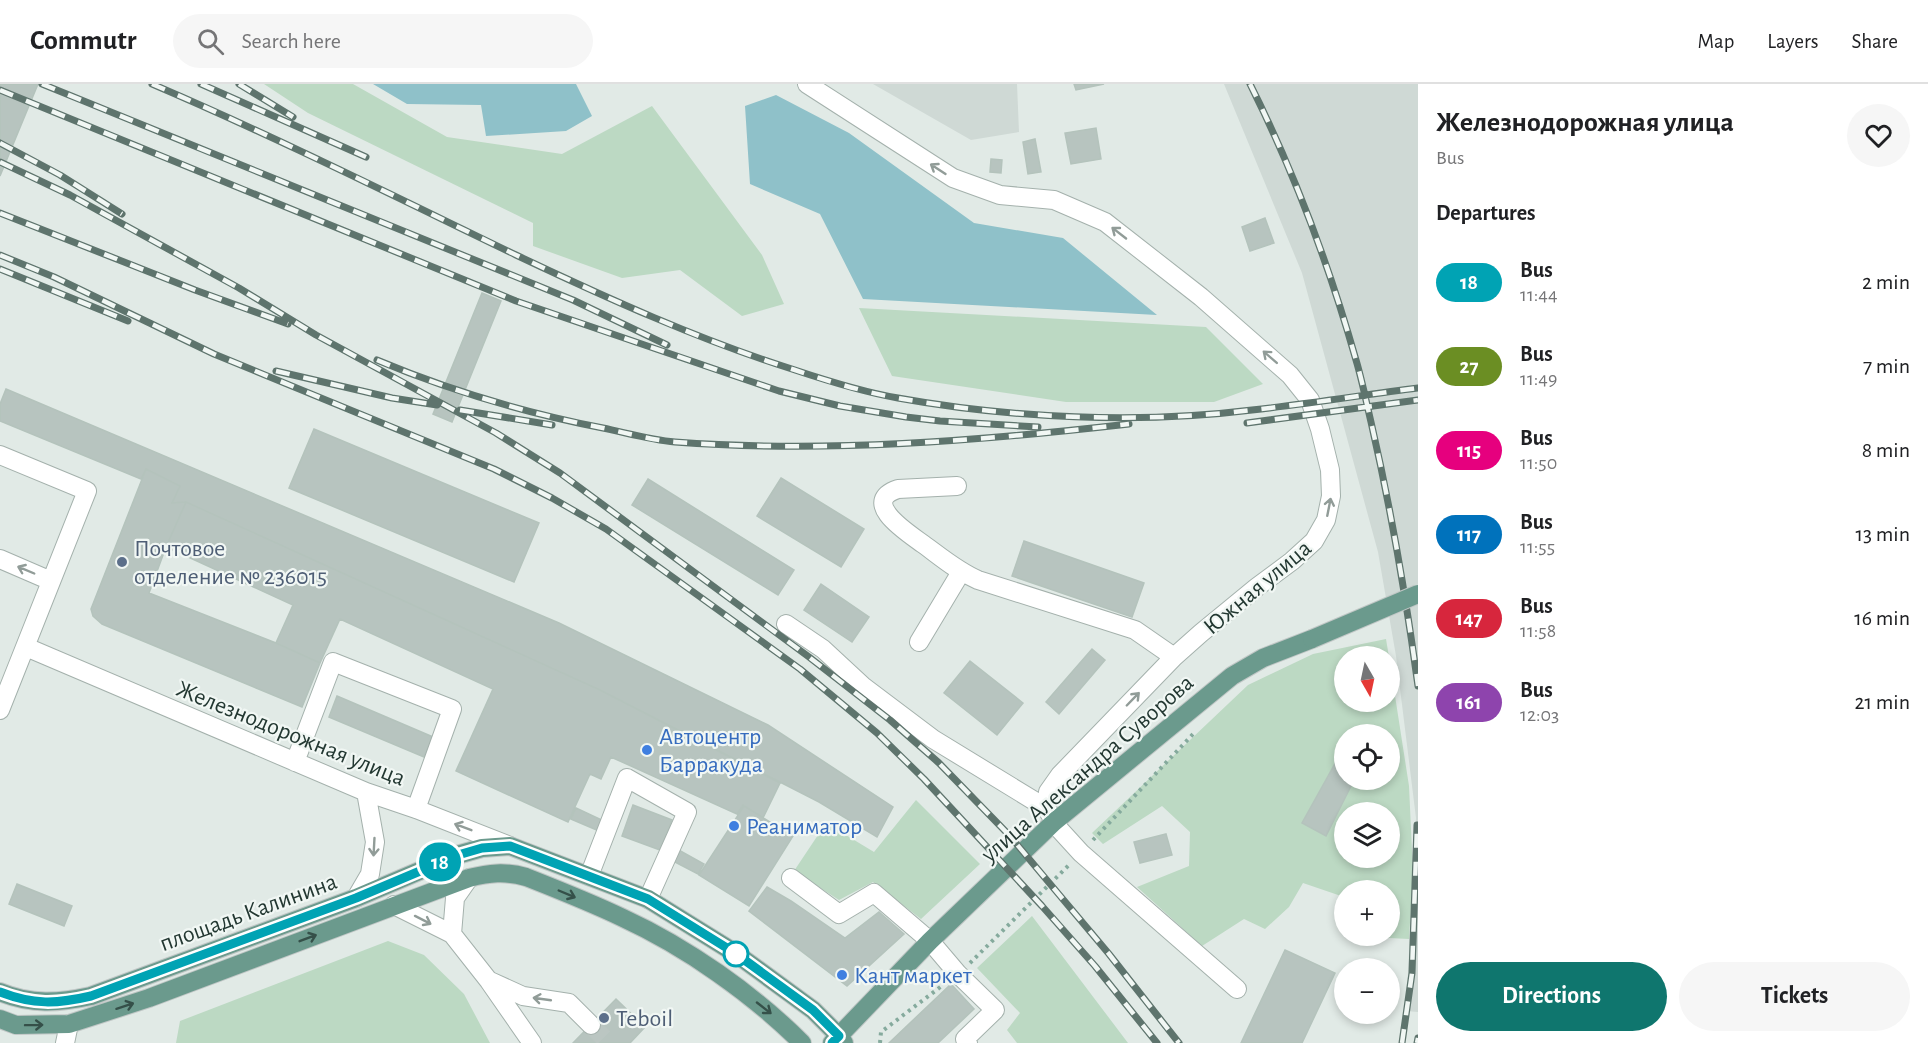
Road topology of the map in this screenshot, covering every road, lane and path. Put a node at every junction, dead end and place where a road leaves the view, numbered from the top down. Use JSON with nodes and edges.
{"nodes":[{"id":1,"x":807,"y":84,"type":"edge"},
{"id":2,"x":0,"y":455,"type":"edge"},
{"id":3,"x":957,"y":486,"type":"dead end"},
{"id":4,"x":0,"y":559,"type":"edge"},
{"id":5,"x":961,"y":572,"type":"junction"},
{"id":6,"x":51,"y":581,"type":"junction"},
{"id":7,"x":1418,"y":594,"type":"edge"},
{"id":8,"x":786,"y":624,"type":"dead end"},
{"id":9,"x":919,"y":642,"type":"dead end"},
{"id":10,"x":26,"y":647,"type":"junction"},
{"id":11,"x":1174,"y":657,"type":"junction"},
{"id":12,"x":1,"y":705,"type":"edge"},
{"id":13,"x":295,"y":762,"type":"junction"},
{"id":14,"x":366,"y":792,"type":"junction"},
{"id":15,"x":416,"y":809,"type":"junction"},
{"id":16,"x":1050,"y":815,"type":"junction"},
{"id":17,"x":510,"y":846,"type":"junction"},
{"id":18,"x":589,"y":876,"type":"junction"},
{"id":19,"x":469,"y":878,"type":"junction"},
{"id":20,"x":790,"y":878,"type":"dead end"},
{"id":21,"x":356,"y":898,"type":"junction"},
{"id":22,"x":648,"y":899,"type":"junction"},
{"id":23,"x":394,"y":905,"type":"junction"},
{"id":24,"x":452,"y":934,"type":"junction"},
{"id":25,"x":930,"y":941,"type":"junction"},
{"id":26,"x":489,"y":981,"type":"junction"},
{"id":27,"x":1237,"y":989,"type":"dead end"},
{"id":28,"x":0,"y":992,"type":"edge"},
{"id":29,"x":0,"y":1019,"type":"edge"},
{"id":30,"x":69,"y":1024,"type":"junction"},
{"id":31,"x":591,"y":1024,"type":"tunnel mouth"},
{"id":32,"x":838,"y":1041,"type":"edge"},
{"id":33,"x":65,"y":1043,"type":"edge"},
{"id":34,"x":532,"y":1043,"type":"edge"},
{"id":35,"x":802,"y":1043,"type":"edge"},
{"id":36,"x":968,"y":1043,"type":"edge"}],
"edges":[{"from":11,"to":1,"type":"street","name":"Южная улица","one_way":true},
{"from":2,"to":6,"type":"street"},
{"from":3,"to":5,"type":"street"},
{"from":6,"to":4,"type":"street","one_way":true},
{"from":5,"to":9,"type":"street"},
{"from":5,"to":11,"type":"street"},
{"from":6,"to":10,"type":"street"},
{"from":7,"to":16,"type":"main road","name":"улица Александра Суворова","bridge":true},
{"from":8,"to":16,"type":"street"},
{"from":10,"to":12,"type":"street"},
{"from":10,"to":13,"type":"street","name":"Железнодорожная улица"},
{"from":16,"to":11,"type":"street","name":"Южная улица","one_way":true},
{"from":13,"to":14,"type":"street","name":"Железнодорожная улица"},
{"from":13,"to":15,"type":"street"},
{"from":14,"to":15,"type":"street","name":"Железнодорожная улица"},
{"from":14,"to":21,"type":"street","one_way":true},
{"from":17,"to":15,"type":"street","name":"Железнодорожная улица","one_way":true},
{"from":16,"to":25,"type":"main road","name":"улица Александра Суворова"},
{"from":16,"to":27,"type":"street"},
{"from":17,"to":18,"type":"main road","name":"Железнодорожная улица"},
{"from":17,"to":21,"type":"main road","name":"площадь Калинина"},
{"from":18,"to":22,"type":"main road","name":"Железнодорожная улица"},
{"from":18,"to":22,"type":"street"},
{"from":19,"to":23,"type":"main road","name":"площадь Калинина"},
{"from":19,"to":24,"type":"street"},
{"from":19,"to":35,"type":"main road","name":"площадь Калинина","one_way":true},
{"from":20,"to":25,"type":"street"},
{"from":21,"to":28,"type":"main road","name":"площадь Калинина"},
{"from":22,"to":32,"type":"main road","name":"Железнодорожная улица"},
{"from":23,"to":24,"type":"street","one_way":true},
{"from":30,"to":23,"type":"main road","name":"площадь Калинина","one_way":true},
{"from":24,"to":26,"type":"street"},
{"from":25,"to":32,"type":"main road","name":"улица Александра Суворова"},
{"from":25,"to":36,"type":"street"},
{"from":31,"to":26,"type":"street","one_way":true},
{"from":26,"to":34,"type":"street"},
{"from":29,"to":30,"type":"main road","name":"площадь Калинина","one_way":true},
{"from":30,"to":33,"type":"street"}]}
